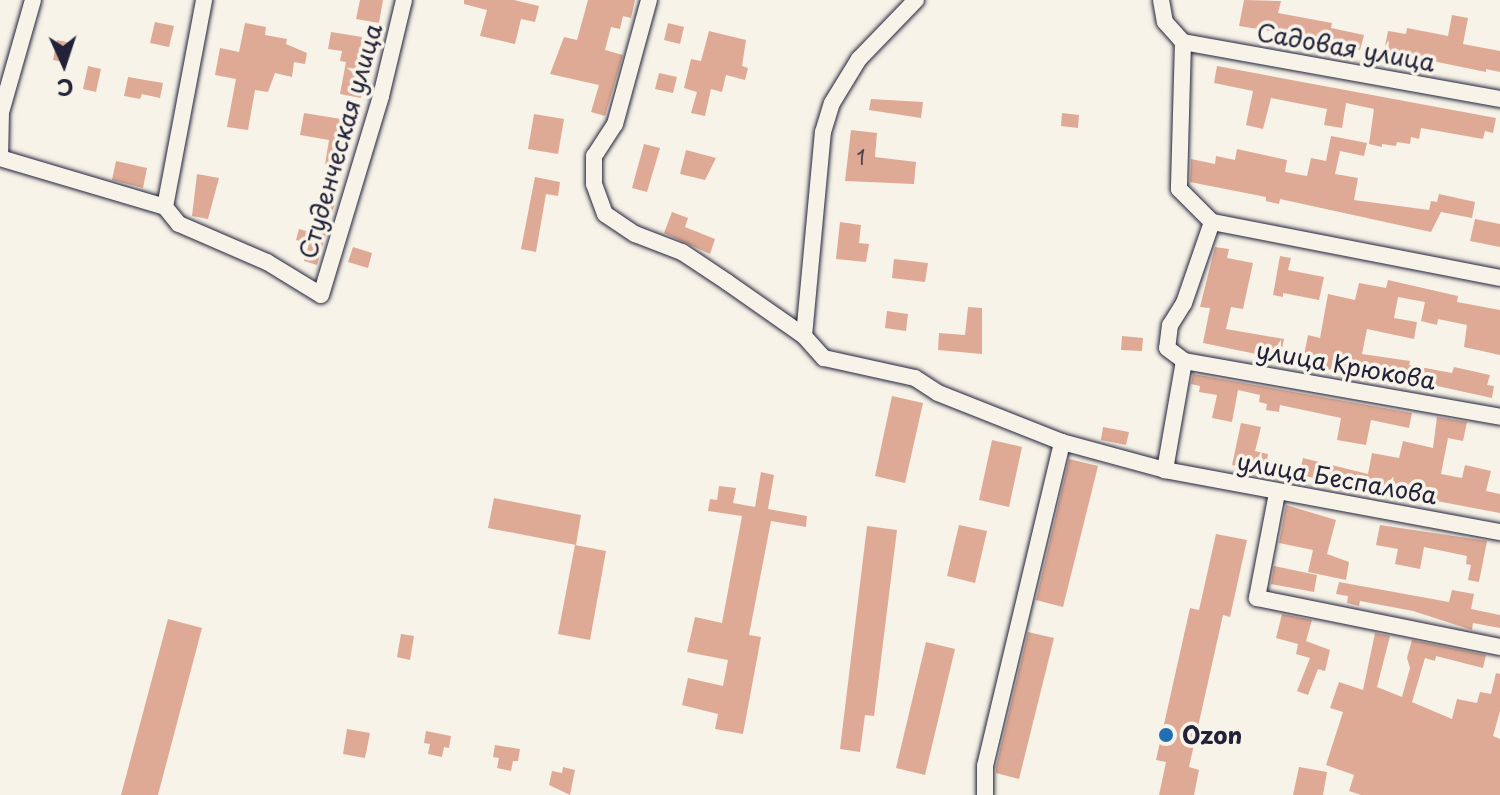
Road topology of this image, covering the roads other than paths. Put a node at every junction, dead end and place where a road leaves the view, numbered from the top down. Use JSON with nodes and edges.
{"nodes":[{"id":1,"x":33,"y":0,"type":"edge"},
{"id":2,"x":204,"y":0,"type":"edge"},
{"id":3,"x":404,"y":0,"type":"edge"},
{"id":4,"x":649,"y":0,"type":"edge"},
{"id":5,"x":916,"y":0,"type":"edge"},
{"id":6,"x":1161,"y":0,"type":"edge"},
{"id":7,"x":1183,"y":42,"type":"junction"},
{"id":8,"x":1500,"y":99,"type":"edge"},
{"id":9,"x":165,"y":207,"type":"junction"},
{"id":10,"x":1212,"y":222,"type":"junction"},
{"id":11,"x":1500,"y":278,"type":"edge"},
{"id":12,"x":804,"y":336,"type":"junction"},
{"id":13,"x":1184,"y":361,"type":"junction"},
{"id":14,"x":1500,"y":417,"type":"edge"},
{"id":15,"x":1062,"y":442,"type":"junction"},
{"id":16,"x":1165,"y":470,"type":"junction"},
{"id":17,"x":1277,"y":493,"type":"junction"},
{"id":18,"x":1500,"y":532,"type":"edge"},
{"id":19,"x":1500,"y":647,"type":"edge"},
{"id":20,"x":985,"y":795,"type":"edge"}],
"edges":[{"from":1,"to":9,"type":"street"},
{"from":2,"to":9,"type":"street"},
{"from":3,"to":9,"type":"street","name":"Студенческая улица"},
{"from":4,"to":12,"type":"street","name":"улица Беспалова"},
{"from":5,"to":12,"type":"street"},
{"from":6,"to":7,"type":"street"},
{"from":7,"to":8,"type":"street","name":"Садовая улица"},
{"from":7,"to":10,"type":"street"},
{"from":10,"to":11,"type":"street"},
{"from":10,"to":13,"type":"street"},
{"from":12,"to":15,"type":"street","name":"улица Беспалова"},
{"from":13,"to":14,"type":"street","name":"улица Крюкова"},
{"from":13,"to":16,"type":"street"},
{"from":15,"to":16,"type":"street","name":"улица Беспалова"},
{"from":15,"to":20,"type":"street"},
{"from":16,"to":17,"type":"street","name":"улица Беспалова"},
{"from":17,"to":18,"type":"street","name":"улица Беспалова"},
{"from":17,"to":19,"type":"street"}]}
